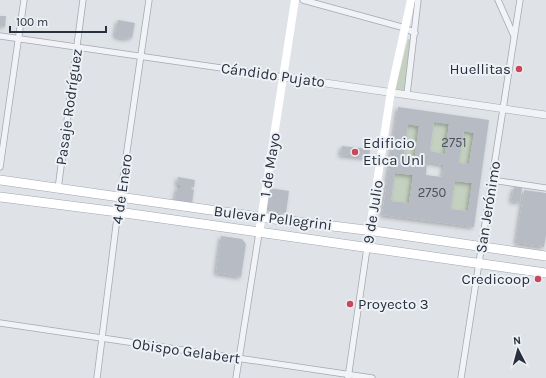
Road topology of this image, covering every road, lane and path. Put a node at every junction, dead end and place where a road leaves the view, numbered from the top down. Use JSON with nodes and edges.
{"nodes":[{"id":1,"x":24,"y":0,"type":"edge"},
{"id":2,"x":84,"y":0,"type":"edge"},
{"id":3,"x":149,"y":0,"type":"edge"},
{"id":4,"x":295,"y":0,"type":"edge"},
{"id":5,"x":303,"y":0,"type":"edge"},
{"id":6,"x":411,"y":0,"type":"edge"},
{"id":7,"x":418,"y":0,"type":"edge"},
{"id":8,"x":498,"y":0,"type":"edge"},
{"id":9,"x":520,"y":0,"type":"edge"},
{"id":10,"x":405,"y":28,"type":"junction"},
{"id":11,"x":415,"y":33,"type":"junction"},
{"id":12,"x":0,"y":36,"type":"edge"},
{"id":13,"x":514,"y":36,"type":"junction"},
{"id":14,"x":19,"y":38,"type":"junction"},
{"id":15,"x":77,"y":47,"type":"junction"},
{"id":16,"x":141,"y":56,"type":"junction"},
{"id":17,"x":284,"y":77,"type":"junction"},
{"id":18,"x":391,"y":92,"type":"junction"},
{"id":19,"x":407,"y":94,"type":"junction"},
{"id":20,"x":503,"y":109,"type":"junction"},
{"id":21,"x":546,"y":115,"type":"edge"},
{"id":22,"x":0,"y":167,"type":"edge"},
{"id":23,"x":0,"y":180,"type":"edge"},
{"id":24,"x":492,"y":180,"type":"junction"},
{"id":25,"x":546,"y":188,"type":"edge"},
{"id":26,"x":58,"y":189,"type":"junction"},
{"id":27,"x":0,"y":197,"type":"edge"},
{"id":28,"x":120,"y":198,"type":"junction"},
{"id":29,"x":118,"y":212,"type":"junction"},
{"id":30,"x":261,"y":217,"type":"junction"},
{"id":31,"x":370,"y":230,"type":"junction"},
{"id":32,"x":259,"y":233,"type":"junction"},
{"id":33,"x":482,"y":247,"type":"junction"},
{"id":34,"x":368,"y":248,"type":"junction"},
{"id":35,"x":546,"y":256,"type":"edge"},
{"id":36,"x":479,"y":264,"type":"junction"},
{"id":37,"x":546,"y":273,"type":"edge"},
{"id":38,"x":0,"y":323,"type":"edge"},
{"id":39,"x":102,"y":339,"type":"junction"},
{"id":40,"x":240,"y":359,"type":"junction"},
{"id":41,"x":348,"y":376,"type":"edge"},
{"id":42,"x":97,"y":378,"type":"edge"},
{"id":43,"x":236,"y":378,"type":"edge"},
{"id":44,"x":372,"y":378,"type":"edge"},
{"id":45,"x":461,"y":378,"type":"edge"}],
"edges":[{"from":1,"to":14,"type":"street"},
{"from":2,"to":15,"type":"street","name":"Pasaje Rodríguez"},
{"from":3,"to":16,"type":"street","name":"4 de Enero"},
{"from":4,"to":17,"type":"main road","name":"1 de Mayo"},
{"from":5,"to":10,"type":"street"},
{"from":6,"to":10,"type":"main road","name":"9 de Julio"},
{"from":7,"to":11,"type":"street"},
{"from":8,"to":13,"type":"street"},
{"from":9,"to":13,"type":"street","name":"San Jerónimo"},
{"from":10,"to":11,"type":"street"},
{"from":10,"to":18,"type":"main road","name":"9 de Julio"},
{"from":11,"to":19,"type":"street"},
{"from":12,"to":14,"type":"street","name":"Cándido Pujato"},
{"from":13,"to":20,"type":"street","name":"San Jerónimo"},
{"from":14,"to":15,"type":"street","name":"Cándido Pujato"},
{"from":14,"to":22,"type":"street"},
{"from":15,"to":16,"type":"street","name":"Cándido Pujato"},
{"from":15,"to":26,"type":"street","name":"Pasaje Rodríguez"},
{"from":16,"to":17,"type":"street","name":"Cándido Pujato"},
{"from":16,"to":28,"type":"street","name":"4 de Enero"},
{"from":17,"to":18,"type":"street","name":"Cándido Pujato"},
{"from":17,"to":30,"type":"main road","name":"1 de Mayo"},
{"from":18,"to":19,"type":"street","name":"Cándido Pujato"},
{"from":18,"to":31,"type":"main road","name":"9 de Julio"},
{"from":19,"to":20,"type":"street","name":"Cándido Pujato"},
{"from":20,"to":21,"type":"street","name":"Cándido Pujato"},
{"from":20,"to":24,"type":"street","name":"San Jerónimo"},
{"from":23,"to":26,"type":"main road","name":"Bulevar Pellegrini"},
{"from":24,"to":25,"type":"street"},
{"from":24,"to":33,"type":"street","name":"San Jerónimo"},
{"from":26,"to":28,"type":"main road","name":"Bulevar Pellegrini"},
{"from":27,"to":29,"type":"main road","name":"Bulevar Pellegrini"},
{"from":28,"to":29,"type":"street","name":"4 de Enero"},
{"from":28,"to":30,"type":"main road","name":"Bulevar Pellegrini"},
{"from":29,"to":32,"type":"main road","name":"Bulevar Pellegrini"},
{"from":29,"to":39,"type":"street","name":"4 de Enero"},
{"from":30,"to":31,"type":"main road","name":"Bulevar Pellegrini"},
{"from":30,"to":32,"type":"main road","name":"1 de Mayo"},
{"from":31,"to":33,"type":"main road","name":"Bulevar Pellegrini"},
{"from":31,"to":34,"type":"main road","name":"9 de Julio"},
{"from":32,"to":34,"type":"main road","name":"Bulevar Pellegrini"},
{"from":32,"to":40,"type":"street","name":"1 de Mayo"},
{"from":33,"to":35,"type":"main road","name":"Bulevar Pellegrini"},
{"from":33,"to":36,"type":"street","name":"San Jerónimo"},
{"from":34,"to":36,"type":"main road","name":"Bulevar Pellegrini"},
{"from":34,"to":41,"type":"street","name":"9 de Julio"},
{"from":36,"to":37,"type":"main road","name":"Bulevar Pellegrini"},
{"from":36,"to":45,"type":"street","name":"San Jerónimo"},
{"from":38,"to":39,"type":"street","name":"Obispo Gelabert"},
{"from":39,"to":40,"type":"street","name":"Obispo Gelabert"},
{"from":39,"to":42,"type":"street","name":"4 de Enero"},
{"from":40,"to":41,"type":"street","name":"Obispo Gelabert"},
{"from":40,"to":43,"type":"street","name":"1 de Mayo"},
{"from":41,"to":44,"type":"street","name":"Obispo Gelabert"}]}
